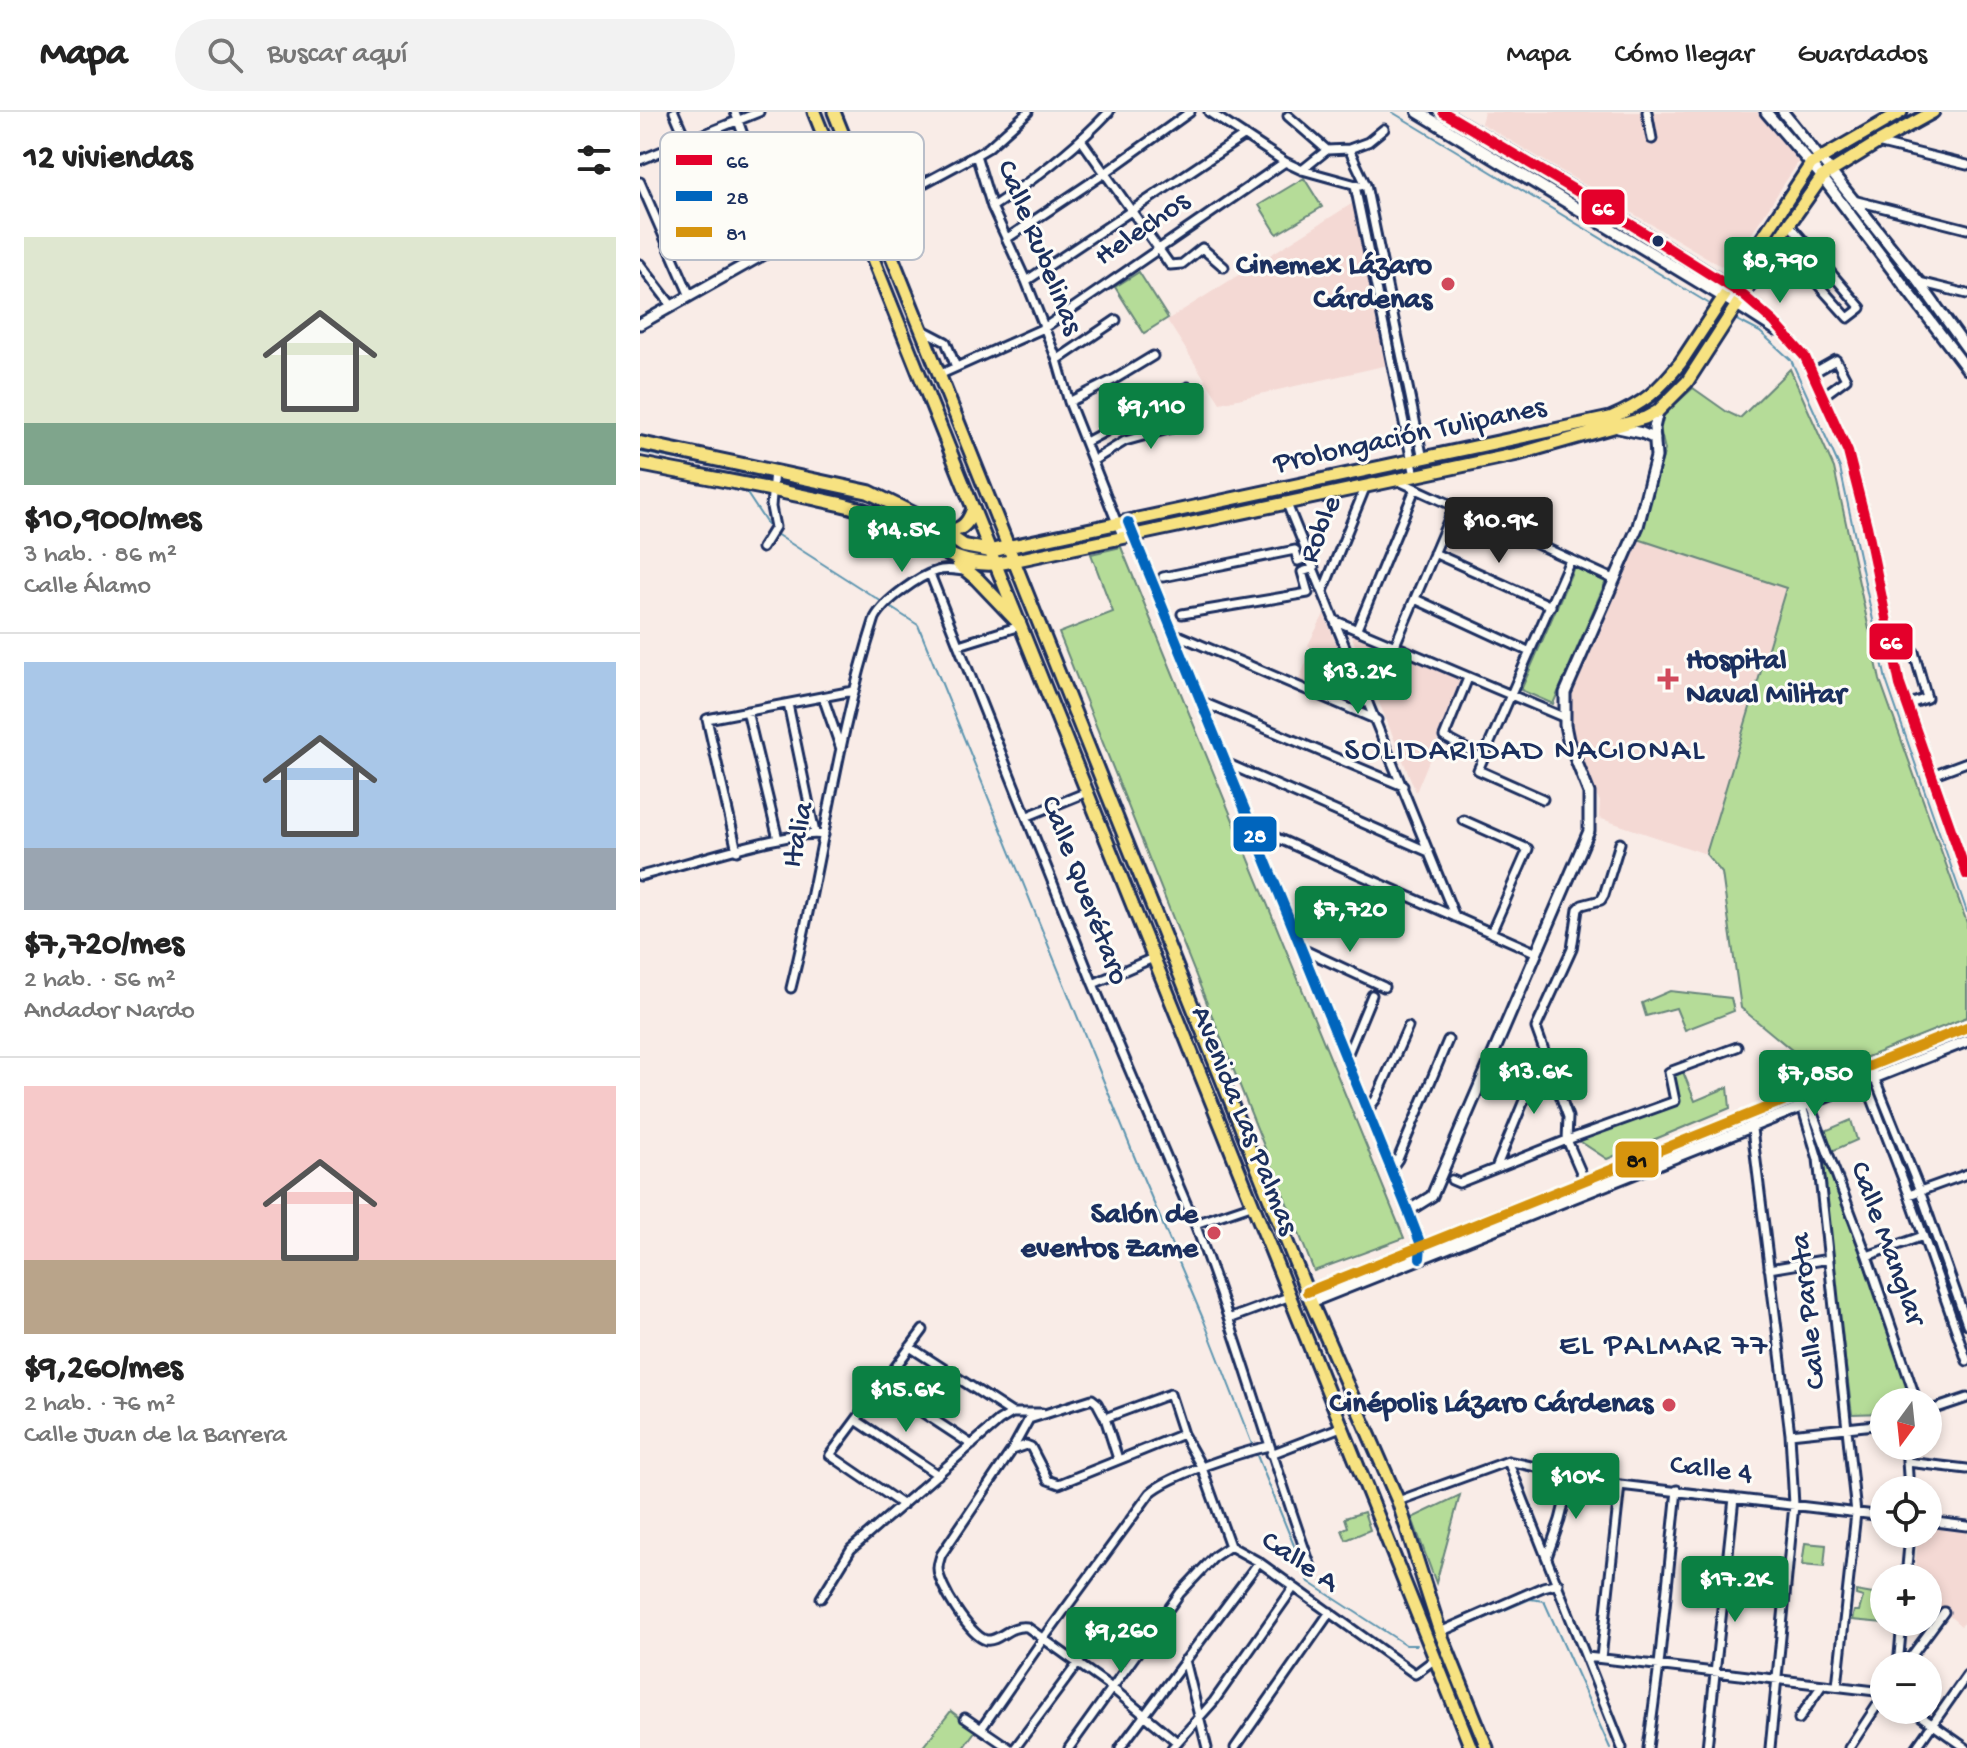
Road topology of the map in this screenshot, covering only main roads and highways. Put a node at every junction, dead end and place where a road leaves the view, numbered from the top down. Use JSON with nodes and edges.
{"nodes":[{"id":1,"x":814,"y":112,"type":"edge"},
{"id":2,"x":834,"y":112,"type":"edge"},
{"id":3,"x":1443,"y":112,"type":"edge"},
{"id":4,"x":1901,"y":112,"type":"edge"},
{"id":5,"x":1933,"y":112,"type":"edge"},
{"id":6,"x":1425,"y":114,"type":"edge"},
{"id":7,"x":822,"y":132,"type":"edge"},
{"id":8,"x":842,"y":132,"type":"edge"},
{"id":9,"x":873,"y":260,"type":"edge"},
{"id":10,"x":894,"y":260,"type":"edge"},
{"id":11,"x":1731,"y":287,"type":"junction"},
{"id":12,"x":1723,"y":298,"type":"junction"},
{"id":13,"x":1740,"y":300,"type":"junction"},
{"id":14,"x":1706,"y":323,"type":"junction"},
{"id":15,"x":1720,"y":331,"type":"junction"},
{"id":16,"x":640,"y":443,"type":"edge"},
{"id":17,"x":640,"y":464,"type":"edge"},
{"id":18,"x":1206,"y":505,"type":"junction"},
{"id":19,"x":973,"y":510,"type":"junction"},
{"id":20,"x":924,"y":519,"type":"junction"},
{"id":21,"x":1210,"y":520,"type":"junction"},
{"id":22,"x":943,"y":532,"type":"junction"},
{"id":23,"x":914,"y":534,"type":"junction"},
{"id":24,"x":1007,"y":547,"type":"junction"},
{"id":25,"x":940,"y":551,"type":"junction"},
{"id":26,"x":991,"y":551,"type":"junction"},
{"id":27,"x":1012,"y":561,"type":"junction"},
{"id":28,"x":996,"y":565,"type":"junction"},
{"id":29,"x":1020,"y":625,"type":"junction"},
{"id":30,"x":1471,"y":1748,"type":"edge"},
{"id":31,"x":1487,"y":1748,"type":"edge"}],
"edges":[{"from":1,"to":7,"type":"main road","name":"Avenida Las Palmas"},
{"from":2,"to":8,"type":"main road","name":"Avenida Las Palmas"},
{"from":3,"to":11,"type":"main road"},
{"from":4,"to":11,"type":"main road","name":"Prolongación Tulipanes"},
{"from":5,"to":13,"type":"main road","name":"Prolongación Tulipanes"},
{"from":6,"to":12,"type":"main road"},
{"from":9,"to":19,"type":"main road","name":"Avenida Las Palmas"},
{"from":10,"to":24,"type":"main road","name":"Avenida Las Palmas"},
{"from":11,"to":12,"type":"main road","name":"Prolongación Tulipanes"},
{"from":11,"to":13,"type":"main road"},
{"from":12,"to":13,"type":"main road"},
{"from":12,"to":14,"type":"main road","name":"Prolongación Tulipanes"},
{"from":13,"to":15,"type":"main road","name":"Prolongación Tulipanes"},
{"from":14,"to":15,"type":"main road"},
{"from":14,"to":18,"type":"main road","name":"Prolongación Tulipanes"},
{"from":15,"to":21,"type":"main road","name":"Prolongación Tulipanes"},
{"from":16,"to":20,"type":"highway"},
{"from":17,"to":23,"type":"highway"},
{"from":18,"to":21,"type":"main road"},
{"from":18,"to":24,"type":"main road","name":"Prolongación Tulipanes"},
{"from":19,"to":22,"type":"highway"},
{"from":19,"to":26,"type":"main road","name":"Avenida Las Palmas"},
{"from":20,"to":22,"type":"highway"},
{"from":20,"to":23,"type":"highway"},
{"from":21,"to":27,"type":"main road","name":"Prolongación Tulipanes"},
{"from":22,"to":26,"type":"highway"},
{"from":23,"to":25,"type":"highway"},
{"from":24,"to":26,"type":"highway"},
{"from":24,"to":27,"type":"main road","name":"Avenida Las Palmas"},
{"from":25,"to":28,"type":"highway"},
{"from":25,"to":29,"type":"highway"},
{"from":26,"to":28,"type":"main road","name":"Avenida Las Palmas"},
{"from":27,"to":28,"type":"highway"},
{"from":27,"to":31,"type":"main road","name":"Avenida Las Palmas"},
{"from":28,"to":29,"type":"main road","name":"Avenida Las Palmas"},
{"from":29,"to":30,"type":"main road","name":"Avenida Las Palmas"}]}
